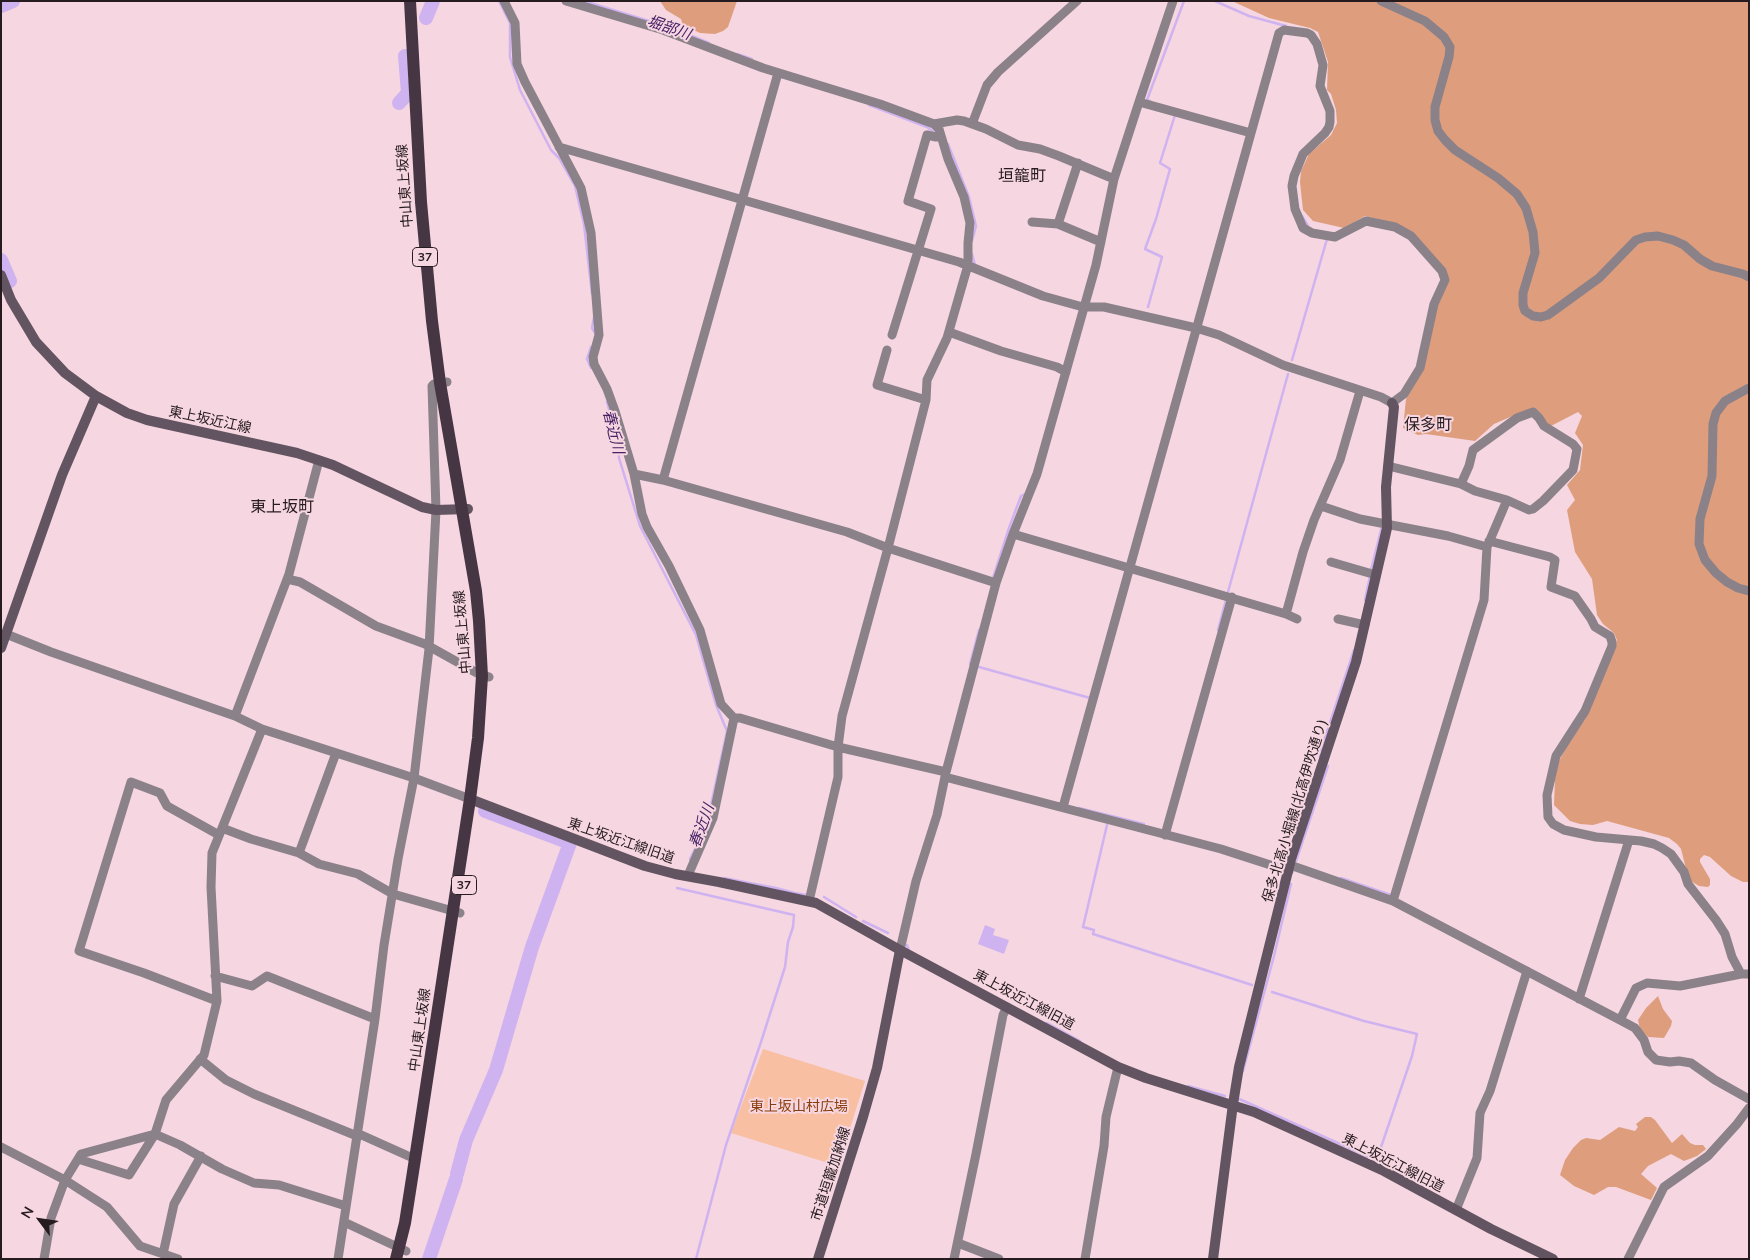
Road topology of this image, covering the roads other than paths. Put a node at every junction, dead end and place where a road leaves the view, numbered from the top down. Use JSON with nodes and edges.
{"nodes":[{"id":1,"x":410,"y":1,"type":"edge"},
{"id":2,"x":417,"y":1,"type":"edge"},
{"id":3,"x":504,"y":1,"type":"edge"},
{"id":4,"x":566,"y":1,"type":"edge"},
{"id":5,"x":1076,"y":1,"type":"edge"},
{"id":6,"x":1173,"y":1,"type":"edge"},
{"id":7,"x":1381,"y":1,"type":"edge"},
{"id":8,"x":778,"y":72,"type":"junction"},
{"id":9,"x":1139,"y":102,"type":"junction"},
{"id":10,"x":934,"y":124,"type":"junction"},
{"id":11,"x":972,"y":124,"type":"junction"},
{"id":12,"x":1251,"y":132,"type":"junction"},
{"id":13,"x":940,"y":137,"type":"junction"},
{"id":14,"x":559,"y":147,"type":"junction"},
{"id":15,"x":1078,"y":163,"type":"junction"},
{"id":16,"x":1114,"y":179,"type":"junction"},
{"id":17,"x":742,"y":200,"type":"junction"},
{"id":18,"x":1032,"y":222,"type":"dead end"},
{"id":19,"x":1058,"y":224,"type":"junction"},
{"id":20,"x":1102,"y":242,"type":"junction"},
{"id":21,"x":918,"y":251,"type":"junction"},
{"id":22,"x":968,"y":266,"type":"junction"},
{"id":23,"x":1749,"y":277,"type":"edge"},
{"id":24,"x":2,"y":279,"type":"edge"},
{"id":25,"x":1083,"y":307,"type":"junction"},
{"id":26,"x":1197,"y":325,"type":"junction"},
{"id":27,"x":949,"y":332,"type":"junction"},
{"id":28,"x":892,"y":335,"type":"dead end"},
{"id":29,"x":887,"y":350,"type":"dead end"},
{"id":30,"x":1065,"y":371,"type":"junction"},
{"id":31,"x":443,"y":383,"type":"junction"},
{"id":32,"x":1749,"y":388,"type":"edge"},
{"id":33,"x":1360,"y":391,"type":"junction"},
{"id":34,"x":96,"y":396,"type":"junction"},
{"id":35,"x":926,"y":400,"type":"junction"},
{"id":36,"x":1394,"y":402,"type":"junction"},
{"id":37,"x":319,"y":460,"type":"junction"},
{"id":38,"x":1391,"y":467,"type":"junction"},
{"id":39,"x":634,"y":474,"type":"junction"},
{"id":40,"x":663,"y":480,"type":"junction"},
{"id":41,"x":1461,"y":484,"type":"junction"},
{"id":42,"x":1507,"y":500,"type":"junction"},
{"id":43,"x":1321,"y":506,"type":"junction"},
{"id":44,"x":436,"y":510,"type":"junction"},
{"id":45,"x":464,"y":510,"type":"junction"},
{"id":46,"x":1387,"y":525,"type":"junction"},
{"id":47,"x":1013,"y":534,"type":"junction"},
{"id":48,"x":1488,"y":544,"type":"junction"},
{"id":49,"x":888,"y":548,"type":"junction"},
{"id":50,"x":1331,"y":562,"type":"dead end"},
{"id":51,"x":1130,"y":568,"type":"junction"},
{"id":52,"x":1372,"y":574,"type":"junction"},
{"id":53,"x":287,"y":579,"type":"junction"},
{"id":54,"x":996,"y":583,"type":"junction"},
{"id":55,"x":1749,"y":591,"type":"edge"},
{"id":56,"x":1232,"y":597,"type":"junction"},
{"id":57,"x":1286,"y":614,"type":"junction"},
{"id":58,"x":1338,"y":618,"type":"dead end"},
{"id":59,"x":1297,"y":619,"type":"dead end"},
{"id":60,"x":1365,"y":625,"type":"junction"},
{"id":61,"x":6,"y":634,"type":"junction"},
{"id":62,"x":429,"y":647,"type":"junction"},
{"id":63,"x":1,"y":648,"type":"edge"},
{"id":64,"x":486,"y":677,"type":"junction"},
{"id":65,"x":235,"y":716,"type":"junction"},
{"id":66,"x":734,"y":718,"type":"junction"},
{"id":67,"x":262,"y":729,"type":"junction"},
{"id":68,"x":838,"y":747,"type":"junction"},
{"id":69,"x":336,"y":753,"type":"junction"},
{"id":70,"x":946,"y":774,"type":"junction"},
{"id":71,"x":414,"y":778,"type":"junction"},
{"id":72,"x":474,"y":801,"type":"junction"},
{"id":73,"x":1063,"y":807,"type":"junction"},
{"id":74,"x":221,"y":831,"type":"junction"},
{"id":75,"x":1165,"y":835,"type":"junction"},
{"id":76,"x":1629,"y":840,"type":"junction"},
{"id":77,"x":299,"y":853,"type":"junction"},
{"id":78,"x":1289,"y":868,"type":"junction"},
{"id":79,"x":689,"y":876,"type":"junction"},
{"id":80,"x":393,"y":894,"type":"junction"},
{"id":81,"x":1393,"y":900,"type":"junction"},
{"id":82,"x":809,"y":901,"type":"junction"},
{"id":83,"x":456,"y":912,"type":"junction"},
{"id":84,"x":900,"y":950,"type":"junction"},
{"id":85,"x":1527,"y":971,"type":"junction"},
{"id":86,"x":1745,"y":974,"type":"edge"},
{"id":87,"x":215,"y":976,"type":"junction"},
{"id":88,"x":1579,"y":999,"type":"junction"},
{"id":89,"x":217,"y":1001,"type":"junction"},
{"id":90,"x":1007,"y":1007,"type":"junction"},
{"id":91,"x":375,"y":1019,"type":"junction"},
{"id":92,"x":1620,"y":1020,"type":"junction"},
{"id":93,"x":200,"y":1059,"type":"junction"},
{"id":94,"x":1118,"y":1067,"type":"junction"},
{"id":95,"x":1749,"y":1099,"type":"edge"},
{"id":96,"x":1232,"y":1104,"type":"junction"},
{"id":97,"x":1749,"y":1108,"type":"edge"},
{"id":98,"x":155,"y":1134,"type":"junction"},
{"id":99,"x":357,"y":1135,"type":"junction"},
{"id":100,"x":1,"y":1147,"type":"edge"},
{"id":101,"x":201,"y":1156,"type":"junction"},
{"id":102,"x":78,"y":1159,"type":"junction"},
{"id":103,"x":415,"y":1159,"type":"junction"},
{"id":104,"x":65,"y":1180,"type":"junction"},
{"id":105,"x":346,"y":1206,"type":"junction"},
{"id":106,"x":1456,"y":1210,"type":"junction"},
{"id":107,"x":344,"y":1222,"type":"junction"},
{"id":108,"x":958,"y":1243,"type":"junction"},
{"id":109,"x":160,"y":1253,"type":"junction"},
{"id":110,"x":401,"y":1254,"type":"edge"},
{"id":111,"x":44,"y":1259,"type":"edge"},
{"id":112,"x":147,"y":1259,"type":"edge"},
{"id":113,"x":178,"y":1259,"type":"edge"},
{"id":114,"x":338,"y":1259,"type":"edge"},
{"id":115,"x":818,"y":1259,"type":"edge"},
{"id":116,"x":954,"y":1259,"type":"edge"},
{"id":117,"x":998,"y":1259,"type":"edge"},
{"id":118,"x":1085,"y":1259,"type":"edge"},
{"id":119,"x":1213,"y":1259,"type":"edge"},
{"id":120,"x":1553,"y":1259,"type":"edge"},
{"id":121,"x":1628,"y":1259,"type":"edge"}],
"edges":[{"from":1,"to":31,"type":"main road","name":"中山東上坂線","number":"37"},
{"from":2,"to":31,"type":"main road","name":"中山東上坂線","number":"37"},
{"from":3,"to":14,"type":"street"},
{"from":4,"to":8,"type":"street"},
{"from":5,"to":11,"type":"street"},
{"from":6,"to":9,"type":"street"},
{"from":7,"to":23,"type":"street"},
{"from":8,"to":10,"type":"street"},
{"from":8,"to":17,"type":"street"},
{"from":9,"to":12,"type":"street"},
{"from":9,"to":16,"type":"street"},
{"from":10,"to":11,"type":"street"},
{"from":10,"to":13,"type":"street"},
{"from":11,"to":15,"type":"street"},
{"from":12,"to":26,"type":"street"},
{"from":12,"to":36,"type":"street"},
{"from":13,"to":21,"type":"street"},
{"from":13,"to":22,"type":"street"},
{"from":14,"to":17,"type":"street"},
{"from":14,"to":39,"type":"street"},
{"from":15,"to":16,"type":"street"},
{"from":15,"to":19,"type":"street"},
{"from":16,"to":20,"type":"street"},
{"from":17,"to":21,"type":"street"},
{"from":17,"to":40,"type":"street"},
{"from":18,"to":19,"type":"street"},
{"from":19,"to":20,"type":"street"},
{"from":20,"to":25,"type":"street"},
{"from":21,"to":22,"type":"street"},
{"from":21,"to":28,"type":"street"},
{"from":22,"to":25,"type":"street"},
{"from":22,"to":27,"type":"street"},
{"from":24,"to":34,"type":"street","name":"東上坂近江線"},
{"from":25,"to":26,"type":"street"},
{"from":25,"to":30,"type":"street"},
{"from":26,"to":33,"type":"street"},
{"from":26,"to":51,"type":"street"},
{"from":27,"to":30,"type":"street"},
{"from":27,"to":35,"type":"street"},
{"from":29,"to":35,"type":"street"},
{"from":30,"to":47,"type":"street"},
{"from":31,"to":44,"type":"street"},
{"from":31,"to":45,"type":"main road","name":"中山東上坂線","number":"37"},
{"from":32,"to":55,"type":"street"},
{"from":33,"to":36,"type":"street"},
{"from":33,"to":43,"type":"street"},
{"from":34,"to":37,"type":"street","name":"東上坂近江線"},
{"from":34,"to":61,"type":"street"},
{"from":35,"to":49,"type":"street"},
{"from":36,"to":38,"type":"street","name":"保多北高小堀線(北高伊吹通り)"},
{"from":37,"to":44,"type":"street","name":"東上坂近江線"},
{"from":37,"to":53,"type":"street"},
{"from":38,"to":41,"type":"street"},
{"from":38,"to":46,"type":"street","name":"保多北高小堀線(北高伊吹通り)"},
{"from":39,"to":40,"type":"street"},
{"from":39,"to":66,"type":"street"},
{"from":40,"to":49,"type":"street"},
{"from":41,"to":42,"type":"street"},
{"from":41,"to":42,"type":"street"},
{"from":42,"to":48,"type":"street"},
{"from":43,"to":46,"type":"street"},
{"from":43,"to":57,"type":"street"},
{"from":44,"to":45,"type":"street","name":"東上坂近江線"},
{"from":44,"to":62,"type":"street"},
{"from":45,"to":64,"type":"main road","name":"中山東上坂線","number":"37"},
{"from":46,"to":48,"type":"street"},
{"from":46,"to":52,"type":"street","name":"保多北高小堀線(北高伊吹通り)"},
{"from":47,"to":51,"type":"street"},
{"from":47,"to":54,"type":"street"},
{"from":48,"to":76,"type":"street"},
{"from":48,"to":81,"type":"street"},
{"from":49,"to":54,"type":"street"},
{"from":49,"to":68,"type":"street"},
{"from":50,"to":52,"type":"street"},
{"from":51,"to":56,"type":"street"},
{"from":51,"to":73,"type":"street"},
{"from":52,"to":60,"type":"street","name":"保多北高小堀線(北高伊吹通り)"},
{"from":53,"to":62,"type":"street"},
{"from":53,"to":65,"type":"street"},
{"from":54,"to":70,"type":"street"},
{"from":56,"to":57,"type":"street"},
{"from":56,"to":75,"type":"street"},
{"from":57,"to":59,"type":"street"},
{"from":58,"to":60,"type":"street"},
{"from":60,"to":78,"type":"street","name":"保多北高小堀線(北高伊吹通り)"},
{"from":61,"to":63,"type":"street"},
{"from":61,"to":65,"type":"street"},
{"from":62,"to":64,"type":"street"},
{"from":62,"to":71,"type":"street"},
{"from":64,"to":72,"type":"main road","name":"中山東上坂線","number":"37"},
{"from":65,"to":67,"type":"street"},
{"from":66,"to":68,"type":"street"},
{"from":66,"to":79,"type":"street"},
{"from":67,"to":69,"type":"street"},
{"from":67,"to":74,"type":"street"},
{"from":68,"to":70,"type":"street"},
{"from":68,"to":82,"type":"street"},
{"from":69,"to":71,"type":"street"},
{"from":69,"to":77,"type":"street"},
{"from":70,"to":73,"type":"street"},
{"from":70,"to":84,"type":"street"},
{"from":71,"to":72,"type":"street"},
{"from":71,"to":80,"type":"street"},
{"from":72,"to":79,"type":"street","name":"東上坂近江線旧道"},
{"from":72,"to":83,"type":"main road","name":"中山東上坂線","number":"37"},
{"from":73,"to":75,"type":"street"},
{"from":74,"to":77,"type":"street"},
{"from":74,"to":87,"type":"street"},
{"from":74,"to":89,"type":"street"},
{"from":75,"to":78,"type":"street"},
{"from":76,"to":86,"type":"street"},
{"from":76,"to":88,"type":"street"},
{"from":77,"to":80,"type":"street"},
{"from":78,"to":81,"type":"street"},
{"from":78,"to":96,"type":"street","name":"保多北高小堀線(北高伊吹通り)"},
{"from":79,"to":82,"type":"street","name":"東上坂近江線旧道"},
{"from":80,"to":83,"type":"street"},
{"from":80,"to":91,"type":"street"},
{"from":81,"to":85,"type":"street"},
{"from":82,"to":84,"type":"street","name":"東上坂近江線旧道"},
{"from":83,"to":103,"type":"main road","name":"中山東上坂線","number":"37"},
{"from":83,"to":110,"type":"main road","name":"中山東上坂線","number":"37"},
{"from":84,"to":90,"type":"street","name":"東上坂近江線旧道"},
{"from":84,"to":115,"type":"street","name":"市道垣籠加納線"},
{"from":85,"to":88,"type":"street"},
{"from":85,"to":106,"type":"street"},
{"from":86,"to":92,"type":"street"},
{"from":87,"to":89,"type":"street"},
{"from":87,"to":91,"type":"street"},
{"from":88,"to":92,"type":"street"},
{"from":89,"to":93,"type":"street"},
{"from":90,"to":94,"type":"street","name":"東上坂近江線旧道"},
{"from":90,"to":108,"type":"street"},
{"from":91,"to":99,"type":"street"},
{"from":92,"to":95,"type":"street"},
{"from":93,"to":98,"type":"street"},
{"from":93,"to":99,"type":"street"},
{"from":94,"to":96,"type":"street","name":"東上坂近江線旧道"},
{"from":94,"to":118,"type":"street"},
{"from":96,"to":106,"type":"street","name":"東上坂近江線旧道"},
{"from":96,"to":119,"type":"street","name":"保多北高小堀線(北高伊吹通り)"},
{"from":97,"to":121,"type":"street"},
{"from":98,"to":101,"type":"street"},
{"from":98,"to":102,"type":"street"},
{"from":98,"to":102,"type":"street"},
{"from":99,"to":103,"type":"street"},
{"from":99,"to":105,"type":"street"},
{"from":100,"to":104,"type":"street"},
{"from":101,"to":105,"type":"street"},
{"from":101,"to":109,"type":"street"},
{"from":102,"to":104,"type":"street"},
{"from":103,"to":110,"type":"main road","name":"中山東上坂線","number":"37"},
{"from":104,"to":109,"type":"street"},
{"from":104,"to":111,"type":"street"},
{"from":105,"to":107,"type":"street"},
{"from":106,"to":120,"type":"street","name":"東上坂近江線旧道"},
{"from":107,"to":110,"type":"street"},
{"from":107,"to":114,"type":"street"},
{"from":108,"to":116,"type":"street"},
{"from":108,"to":117,"type":"street"},
{"from":109,"to":112,"type":"street"},
{"from":109,"to":113,"type":"street"}]}
